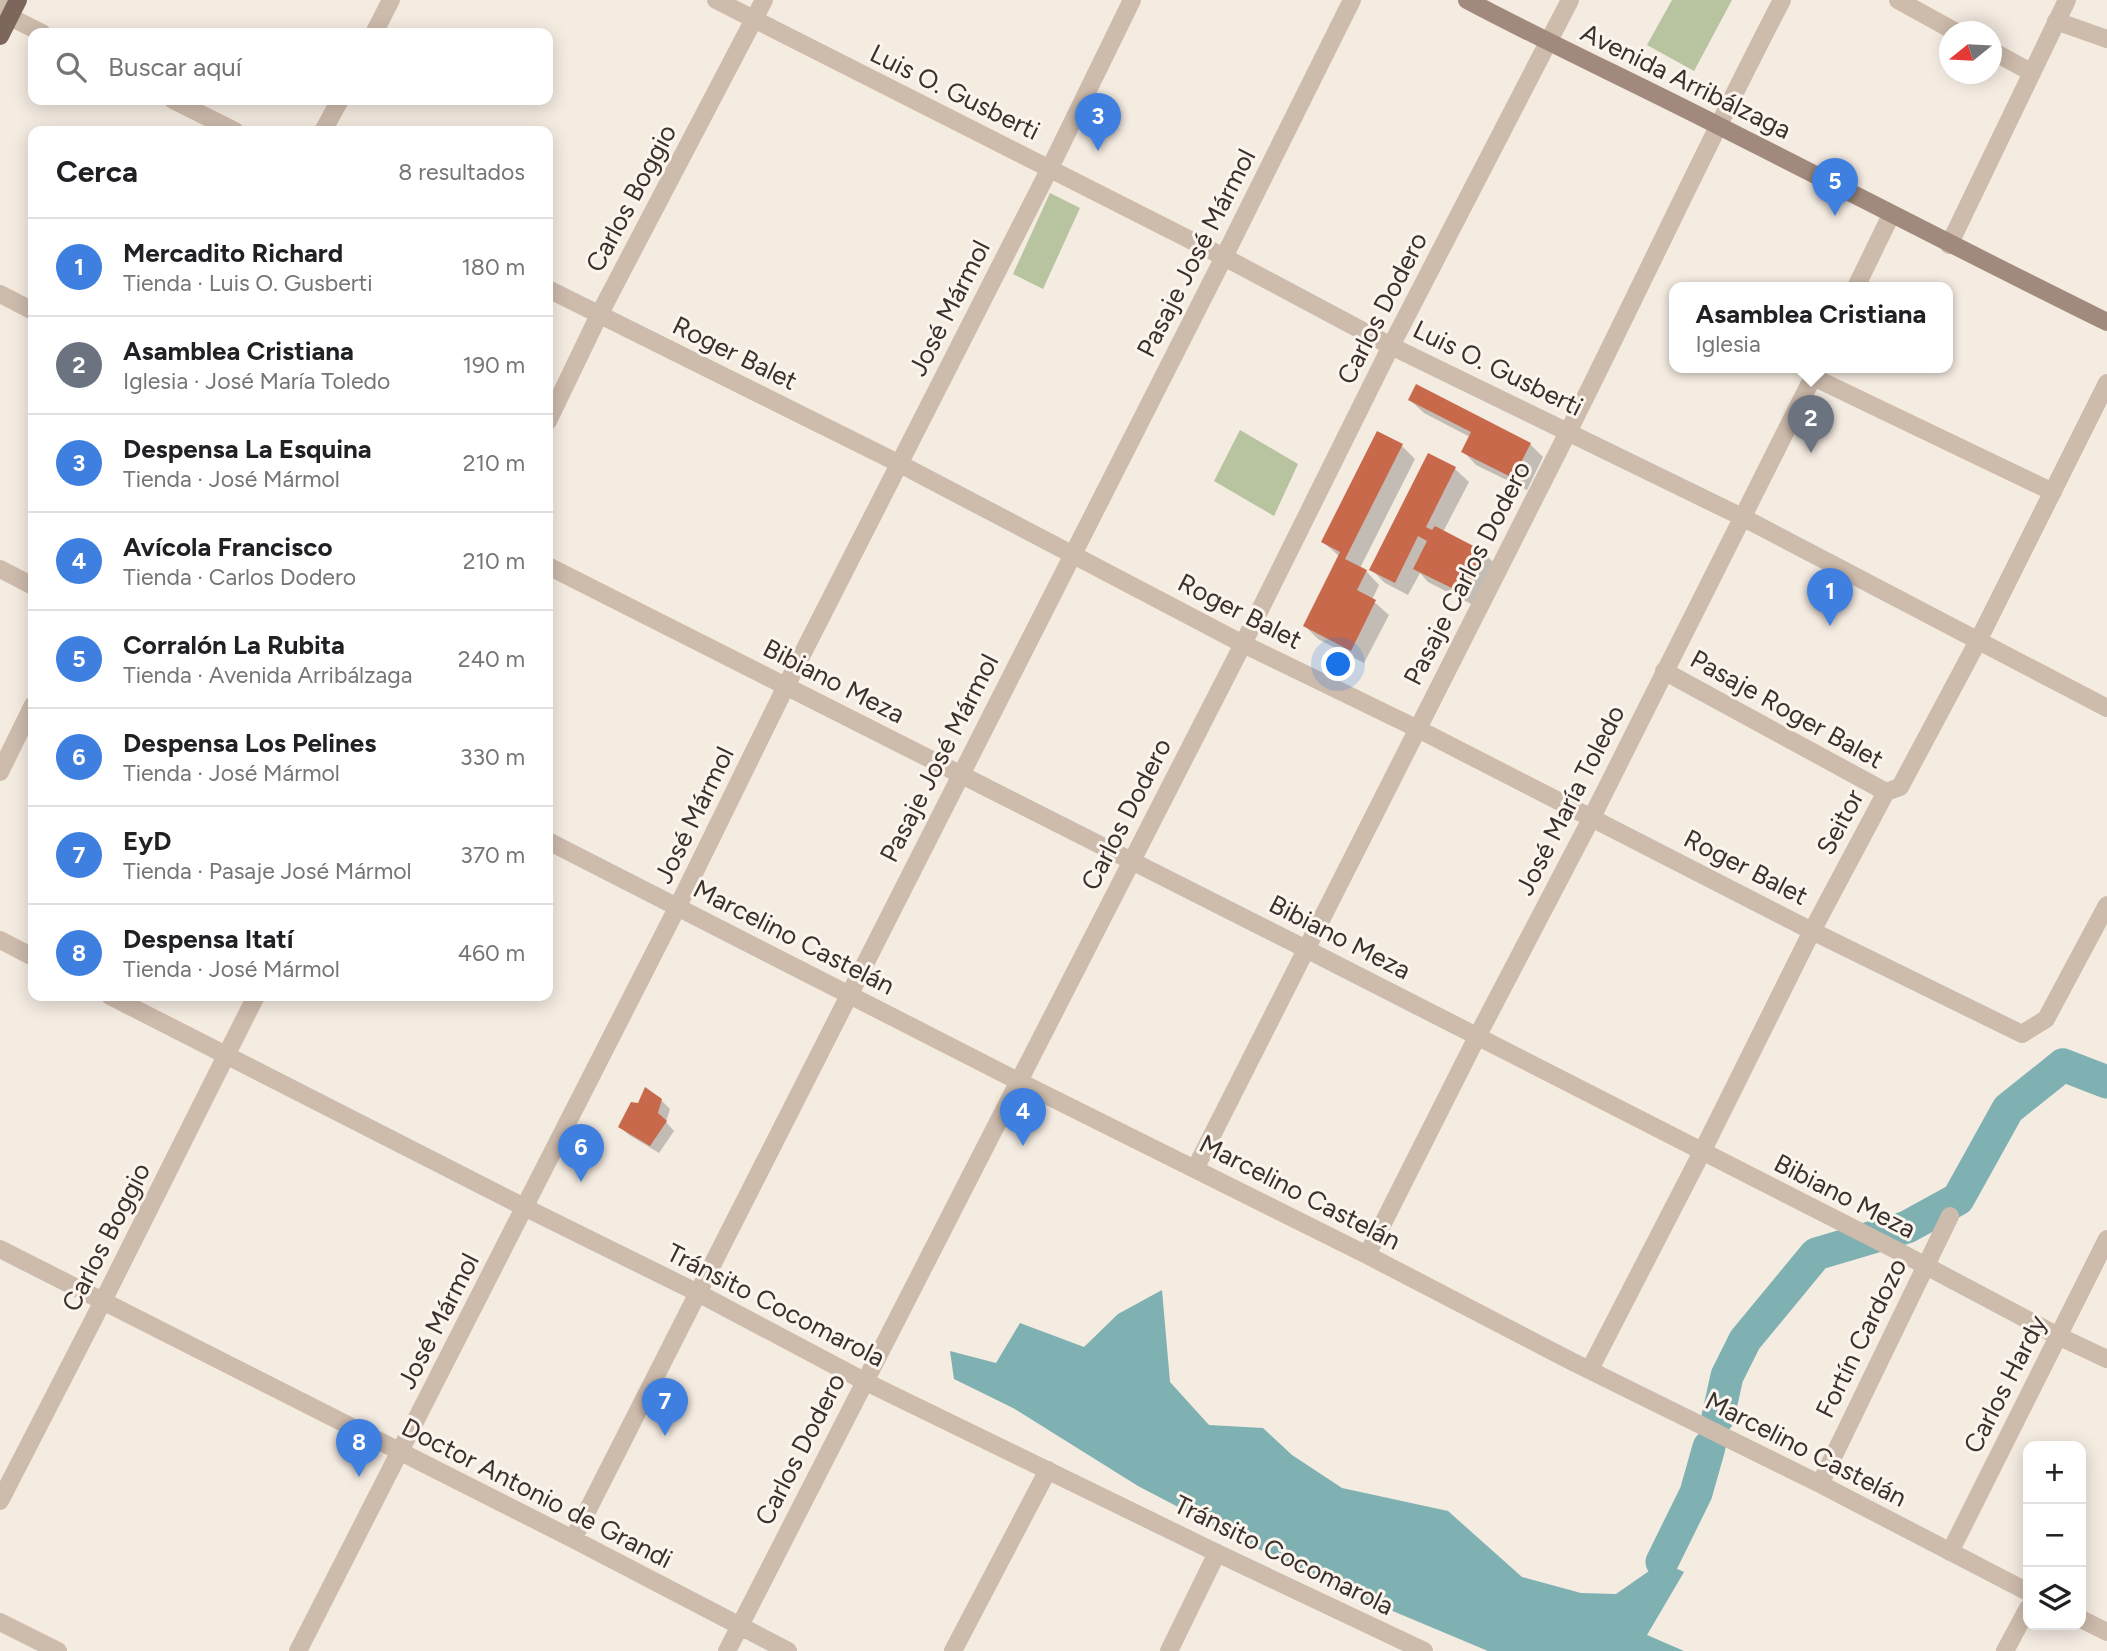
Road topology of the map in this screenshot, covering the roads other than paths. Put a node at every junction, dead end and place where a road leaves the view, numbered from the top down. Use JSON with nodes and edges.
{"nodes":[{"id":1,"x":18,"y":0,"type":"edge"},
{"id":2,"x":391,"y":0,"type":"edge"},
{"id":3,"x":716,"y":0,"type":"edge"},
{"id":4,"x":764,"y":0,"type":"edge"},
{"id":5,"x":1132,"y":0,"type":"edge"},
{"id":6,"x":1352,"y":0,"type":"edge"},
{"id":7,"x":1467,"y":0,"type":"edge"},
{"id":8,"x":1570,"y":0,"type":"edge"},
{"id":9,"x":1782,"y":0,"type":"edge"},
{"id":10,"x":1898,"y":0,"type":"edge"},
{"id":11,"x":2067,"y":0,"type":"edge"},
{"id":12,"x":5,"y":11,"type":"edge"},
{"id":13,"x":754,"y":19,"type":"junction"},
{"id":14,"x":2056,"y":21,"type":"junction"},
{"id":15,"x":1939,"y":23,"type":"edge"},
{"id":16,"x":34,"y":28,"type":"edge"},
{"id":17,"x":377,"y":28,"type":"edge"},
{"id":18,"x":0,"y":36,"type":"edge"},
{"id":19,"x":2107,"y":39,"type":"edge"},
{"id":20,"x":1548,"y":43,"type":"junction"},
{"id":21,"x":2002,"y":56,"type":"edge"},
{"id":22,"x":2031,"y":72,"type":"junction"},
{"id":23,"x":183,"y":105,"type":"edge"},
{"id":24,"x":337,"y":105,"type":"edge"},
{"id":25,"x":1717,"y":125,"type":"junction"},
{"id":26,"x":225,"y":126,"type":"edge"},
{"id":27,"x":326,"y":126,"type":"edge"},
{"id":28,"x":1050,"y":168,"type":"junction"},
{"id":29,"x":1891,"y":215,"type":"junction"},
{"id":30,"x":1949,"y":245,"type":"junction"},
{"id":31,"x":1224,"y":257,"type":"junction"},
{"id":32,"x":1858,"y":282,"type":"edge"},
{"id":33,"x":553,"y":292,"type":"edge"},
{"id":34,"x":0,"y":294,"type":"edge"},
{"id":35,"x":28,"y":308,"type":"edge"},
{"id":36,"x":599,"y":315,"type":"junction"},
{"id":37,"x":2107,"y":322,"type":"edge"},
{"id":38,"x":1391,"y":346,"type":"junction"},
{"id":39,"x":1814,"y":373,"type":"edge"},
{"id":40,"x":1817,"y":373,"type":"edge"},
{"id":41,"x":2107,"y":383,"type":"edge"},
{"id":42,"x":553,"y":411,"type":"edge"},
{"id":43,"x":1568,"y":431,"type":"junction"},
{"id":44,"x":900,"y":464,"type":"junction"},
{"id":45,"x":2053,"y":492,"type":"junction"},
{"id":46,"x":1742,"y":517,"type":"junction"},
{"id":47,"x":1073,"y":554,"type":"junction"},
{"id":48,"x":0,"y":569,"type":"edge"},
{"id":49,"x":553,"y":569,"type":"edge"},
{"id":50,"x":28,"y":583,"type":"edge"},
{"id":51,"x":1979,"y":642,"type":"junction"},
{"id":52,"x":1243,"y":644,"type":"junction"},
{"id":53,"x":1664,"y":671,"type":"junction"},
{"id":54,"x":786,"y":686,"type":"junction"},
{"id":55,"x":2107,"y":708,"type":"edge"},
{"id":56,"x":28,"y":715,"type":"edge"},
{"id":57,"x":1418,"y":729,"type":"junction"},
{"id":58,"x":0,"y":772,"type":"edge"},
{"id":59,"x":960,"y":775,"type":"junction"},
{"id":60,"x":1886,"y":792,"type":"junction"},
{"id":61,"x":1592,"y":817,"type":"junction"},
{"id":62,"x":553,"y":844,"type":"edge"},
{"id":63,"x":1131,"y":861,"type":"junction"},
{"id":64,"x":2107,"y":905,"type":"edge"},
{"id":65,"x":678,"y":906,"type":"junction"},
{"id":66,"x":1812,"y":931,"type":"junction"},
{"id":67,"x":0,"y":940,"type":"edge"},
{"id":68,"x":1304,"y":948,"type":"junction"},
{"id":69,"x":28,"y":954,"type":"edge"},
{"id":70,"x":848,"y":995,"type":"junction"},
{"id":71,"x":120,"y":1001,"type":"edge"},
{"id":72,"x":253,"y":1001,"type":"edge"},
{"id":73,"x":1477,"y":1037,"type":"junction"},
{"id":74,"x":226,"y":1055,"type":"junction"},
{"id":75,"x":1018,"y":1081,"type":"junction"},
{"id":76,"x":1702,"y":1152,"type":"junction"},
{"id":77,"x":1195,"y":1168,"type":"junction"},
{"id":78,"x":524,"y":1207,"type":"junction"},
{"id":79,"x":1950,"y":1216,"type":"dead end"},
{"id":80,"x":2107,"y":1239,"type":"edge"},
{"id":81,"x":0,"y":1249,"type":"edge"},
{"id":82,"x":1367,"y":1255,"type":"junction"},
{"id":83,"x":1924,"y":1266,"type":"junction"},
{"id":84,"x":698,"y":1293,"type":"junction"},
{"id":85,"x":103,"y":1301,"type":"junction"},
{"id":86,"x":2058,"y":1336,"type":"junction"},
{"id":87,"x":2107,"y":1359,"type":"edge"},
{"id":88,"x":1590,"y":1369,"type":"junction"},
{"id":89,"x":864,"y":1381,"type":"junction"},
{"id":90,"x":401,"y":1452,"type":"junction"},
{"id":91,"x":1048,"y":1470,"type":"junction"},
{"id":92,"x":1820,"y":1484,"type":"junction"},
{"id":93,"x":0,"y":1501,"type":"edge"},
{"id":94,"x":573,"y":1539,"type":"junction"},
{"id":95,"x":1950,"y":1552,"type":"junction"},
{"id":96,"x":1217,"y":1553,"type":"junction"},
{"id":97,"x":2023,"y":1589,"type":"edge"},
{"id":98,"x":2023,"y":1617,"type":"edge"},
{"id":99,"x":0,"y":1622,"type":"edge"},
{"id":100,"x":2086,"y":1622,"type":"edge"},
{"id":101,"x":739,"y":1626,"type":"junction"},
{"id":102,"x":2107,"y":1632,"type":"edge"},
{"id":103,"x":58,"y":1651,"type":"edge"},
{"id":104,"x":298,"y":1651,"type":"edge"},
{"id":105,"x":727,"y":1651,"type":"edge"},
{"id":106,"x":788,"y":1651,"type":"edge"},
{"id":107,"x":953,"y":1651,"type":"edge"},
{"id":108,"x":1169,"y":1651,"type":"edge"},
{"id":109,"x":1424,"y":1651,"type":"edge"},
{"id":110,"x":2005,"y":1651,"type":"edge"}],
"edges":[{"from":1,"to":12,"type":"main road"},
{"from":2,"to":17,"type":"street"},
{"from":3,"to":13,"type":"street","name":"Luis O. Gusberti"},
{"from":4,"to":13,"type":"street","name":"Carlos Boggio"},
{"from":5,"to":28,"type":"street","name":"José Mármol"},
{"from":6,"to":31,"type":"street","name":"Pasaje José Mármol"},
{"from":7,"to":20,"type":"main road","name":"Avenida Arribálzaga"},
{"from":8,"to":20,"type":"street","name":"Carlos Dodero"},
{"from":9,"to":25,"type":"street","name":"Pasaje Carlos Dodero"},
{"from":10,"to":15,"type":"street"},
{"from":11,"to":14,"type":"street"},
{"from":12,"to":16,"type":"street"},
{"from":12,"to":18,"type":"main road"},
{"from":13,"to":28,"type":"street","name":"Luis O. Gusberti"},
{"from":13,"to":36,"type":"street","name":"Carlos Boggio"},
{"from":14,"to":19,"type":"street"},
{"from":14,"to":22,"type":"street"},
{"from":20,"to":25,"type":"main road","name":"Avenida Arribálzaga"},
{"from":20,"to":38,"type":"street","name":"Carlos Dodero"},
{"from":21,"to":22,"type":"street"},
{"from":22,"to":30,"type":"street"},
{"from":23,"to":26,"type":"street"},
{"from":24,"to":27,"type":"street"},
{"from":25,"to":29,"type":"main road","name":"Avenida Arribálzaga"},
{"from":25,"to":43,"type":"street","name":"Pasaje Carlos Dodero"},
{"from":28,"to":31,"type":"street","name":"Luis O. Gusberti"},
{"from":28,"to":44,"type":"street","name":"José Mármol"},
{"from":29,"to":30,"type":"main road","name":"Avenida Arribálzaga"},
{"from":29,"to":32,"type":"street"},
{"from":30,"to":37,"type":"main road","name":"Avenida Arribálzaga"},
{"from":31,"to":38,"type":"street","name":"Luis O. Gusberti"},
{"from":31,"to":47,"type":"street","name":"Pasaje José Mármol"},
{"from":33,"to":36,"type":"street","name":"Roger Balet"},
{"from":34,"to":35,"type":"street"},
{"from":36,"to":42,"type":"street","name":"Carlos Boggio"},
{"from":36,"to":44,"type":"street","name":"Roger Balet"},
{"from":38,"to":43,"type":"street","name":"Luis O. Gusberti"},
{"from":38,"to":52,"type":"street","name":"Carlos Dodero"},
{"from":39,"to":46,"type":"street","name":"José María Toledo"},
{"from":40,"to":45,"type":"street"},
{"from":41,"to":45,"type":"street","name":"Seitor"},
{"from":43,"to":46,"type":"street","name":"Luis O. Gusberti"},
{"from":43,"to":57,"type":"street","name":"Pasaje Carlos Dodero"},
{"from":44,"to":47,"type":"street","name":"Roger Balet"},
{"from":44,"to":54,"type":"street","name":"José Mármol"},
{"from":45,"to":51,"type":"street","name":"Seitor"},
{"from":46,"to":51,"type":"street","name":"Luis O. Gusberti"},
{"from":46,"to":53,"type":"street","name":"José María Toledo"},
{"from":47,"to":52,"type":"street","name":"Roger Balet"},
{"from":47,"to":59,"type":"street","name":"Pasaje José Mármol"},
{"from":48,"to":50,"type":"street"},
{"from":49,"to":54,"type":"street","name":"Bibiano Meza"},
{"from":51,"to":55,"type":"street","name":"Luis O. Gusberti"},
{"from":51,"to":60,"type":"street","name":"Seitor"},
{"from":52,"to":57,"type":"street","name":"Roger Balet"},
{"from":52,"to":63,"type":"street","name":"Carlos Dodero"},
{"from":53,"to":60,"type":"street","name":"Pasaje Roger Balet"},
{"from":53,"to":61,"type":"street","name":"José María Toledo"},
{"from":54,"to":59,"type":"street","name":"Bibiano Meza"},
{"from":54,"to":65,"type":"street","name":"José Mármol"},
{"from":56,"to":58,"type":"street"},
{"from":57,"to":61,"type":"street","name":"Roger Balet"},
{"from":57,"to":68,"type":"street","name":"Pasaje Carlos Dodero"},
{"from":59,"to":63,"type":"street","name":"Bibiano Meza"},
{"from":59,"to":70,"type":"street","name":"Pasaje José Mármol"},
{"from":60,"to":66,"type":"street","name":"Seitor"},
{"from":61,"to":66,"type":"street","name":"Roger Balet"},
{"from":61,"to":73,"type":"street","name":"José María Toledo"},
{"from":62,"to":65,"type":"street","name":"Marcelino Castelán"},
{"from":63,"to":68,"type":"street","name":"Bibiano Meza"},
{"from":63,"to":75,"type":"street","name":"Carlos Dodero"},
{"from":64,"to":66,"type":"street","name":"Roger Balet"},
{"from":65,"to":70,"type":"street","name":"Marcelino Castelán"},
{"from":65,"to":78,"type":"street","name":"José Mármol"},
{"from":66,"to":76,"type":"street","name":"Seitor"},
{"from":67,"to":69,"type":"street"},
{"from":68,"to":73,"type":"street","name":"Bibiano Meza"},
{"from":68,"to":77,"type":"street","name":"Pasaje Carlos Dodero"},
{"from":70,"to":75,"type":"street","name":"Marcelino Castelán"},
{"from":70,"to":84,"type":"street","name":"Pasaje José Mármol"},
{"from":71,"to":74,"type":"street","name":"Tránsito Cocomarola"},
{"from":72,"to":74,"type":"street","name":"Carlos Boggio"},
{"from":73,"to":76,"type":"street","name":"Bibiano Meza"},
{"from":73,"to":82,"type":"street","name":"José María Toledo"},
{"from":74,"to":78,"type":"street","name":"Tránsito Cocomarola"},
{"from":74,"to":85,"type":"street","name":"Carlos Boggio"},
{"from":75,"to":77,"type":"street","name":"Marcelino Castelán"},
{"from":75,"to":89,"type":"street","name":"Carlos Dodero"},
{"from":76,"to":83,"type":"street","name":"Bibiano Meza"},
{"from":76,"to":88,"type":"street","name":"Seitor"},
{"from":77,"to":82,"type":"street","name":"Marcelino Castelán"},
{"from":78,"to":84,"type":"street","name":"Tránsito Cocomarola"},
{"from":78,"to":90,"type":"street","name":"José Mármol"},
{"from":79,"to":83,"type":"street","name":"Fortín Cardozo"},
{"from":80,"to":86,"type":"street","name":"Carlos Hardy"},
{"from":81,"to":85,"type":"street","name":"Doctor Antonio de Grandi"},
{"from":82,"to":88,"type":"street","name":"Marcelino Castelán"},
{"from":83,"to":86,"type":"street","name":"Bibiano Meza"},
{"from":83,"to":92,"type":"street","name":"Fortín Cardozo"},
{"from":84,"to":89,"type":"street","name":"Tránsito Cocomarola"},
{"from":84,"to":94,"type":"street","name":"Pasaje José Mármol"},
{"from":85,"to":90,"type":"street","name":"Doctor Antonio de Grandi"},
{"from":85,"to":93,"type":"street","name":"Carlos Boggio"},
{"from":86,"to":87,"type":"street","name":"Bibiano Meza"},
{"from":86,"to":95,"type":"street","name":"Carlos Hardy"},
{"from":88,"to":92,"type":"street","name":"Marcelino Castelán"},
{"from":89,"to":91,"type":"street","name":"Tránsito Cocomarola"},
{"from":89,"to":101,"type":"street","name":"Carlos Dodero"},
{"from":90,"to":94,"type":"street","name":"Doctor Antonio de Grandi"},
{"from":90,"to":104,"type":"street","name":"José Mármol"},
{"from":91,"to":96,"type":"street","name":"Tránsito Cocomarola"},
{"from":91,"to":107,"type":"street"},
{"from":92,"to":95,"type":"street","name":"Marcelino Castelán"},
{"from":94,"to":101,"type":"street","name":"Doctor Antonio de Grandi"},
{"from":95,"to":97,"type":"street","name":"Marcelino Castelán"},
{"from":96,"to":108,"type":"street"},
{"from":96,"to":109,"type":"street","name":"Tránsito Cocomarola"},
{"from":98,"to":110,"type":"street"},
{"from":99,"to":103,"type":"street"},
{"from":100,"to":102,"type":"street"},
{"from":101,"to":105,"type":"street","name":"Carlos Dodero"},
{"from":101,"to":106,"type":"street","name":"Doctor Antonio de Grandi"}]}
